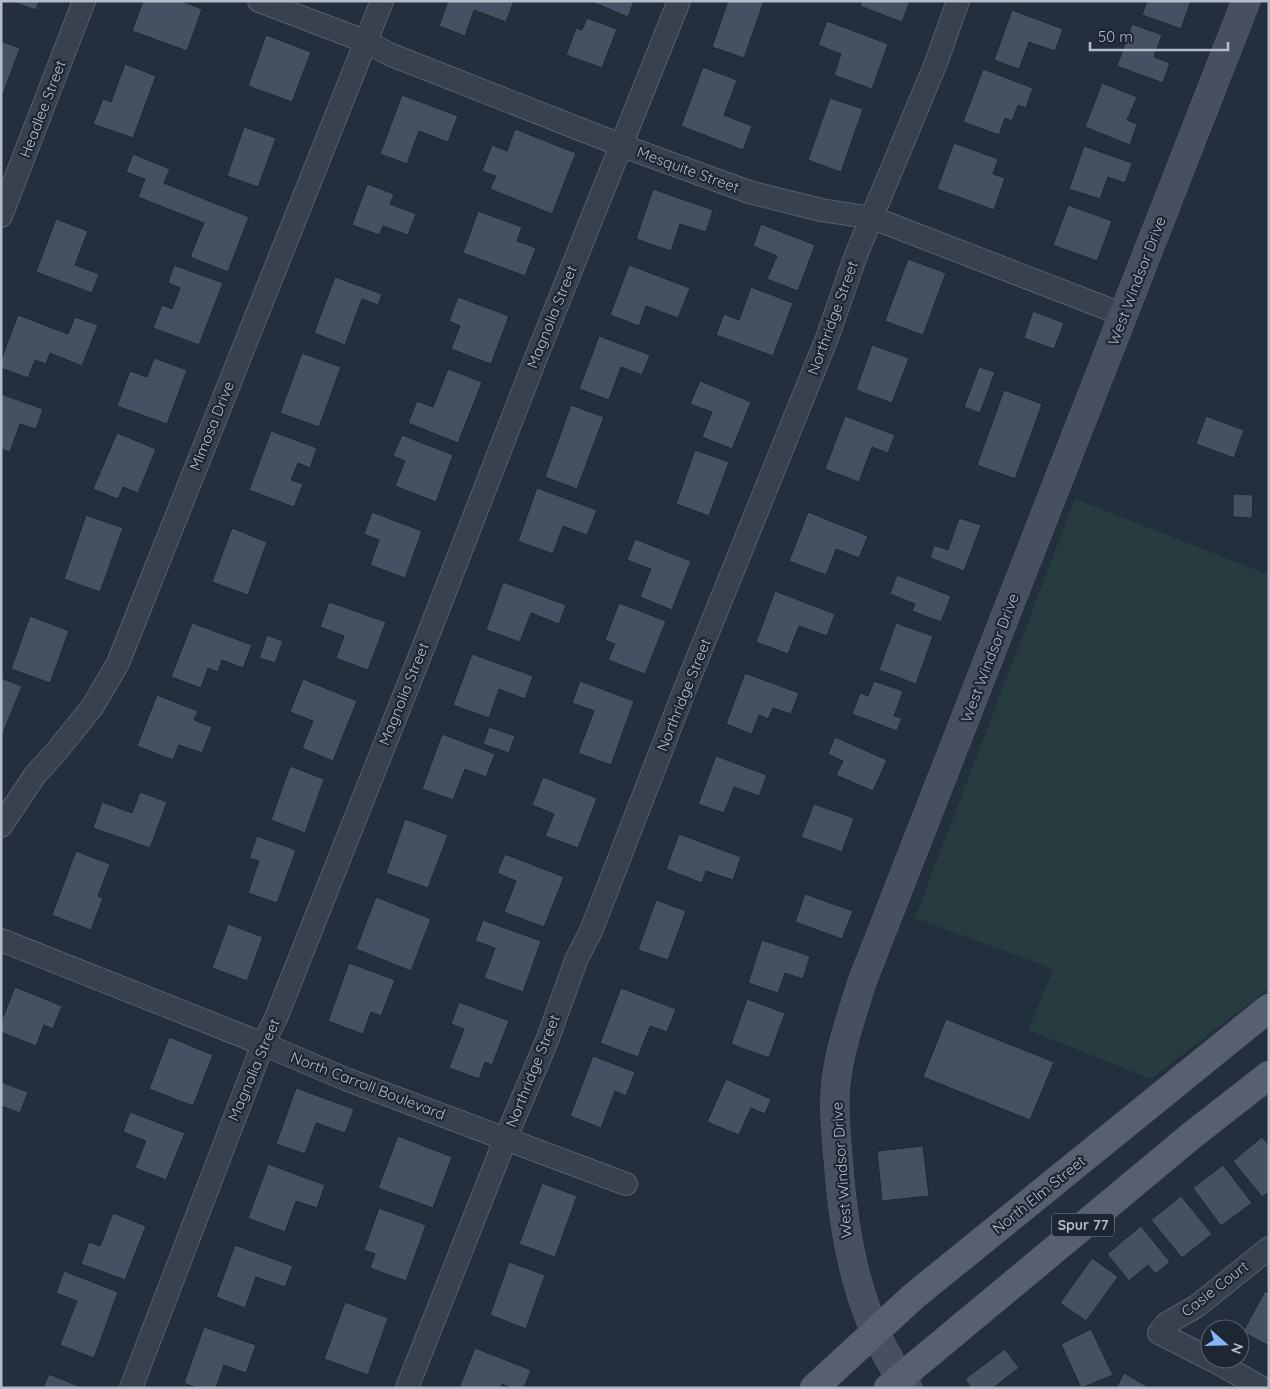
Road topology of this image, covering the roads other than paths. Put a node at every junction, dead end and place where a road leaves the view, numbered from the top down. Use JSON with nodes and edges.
{"nodes":[{"id":1,"x":84,"y":1,"type":"edge"},
{"id":2,"x":259,"y":1,"type":"edge"},
{"id":3,"x":382,"y":1,"type":"edge"},
{"id":4,"x":679,"y":1,"type":"edge"},
{"id":5,"x":958,"y":1,"type":"edge"},
{"id":6,"x":1246,"y":1,"type":"edge"},
{"id":7,"x":367,"y":42,"type":"junction"},
{"id":8,"x":622,"y":146,"type":"junction"},
{"id":9,"x":1,"y":216,"type":"edge"},
{"id":10,"x":873,"y":218,"type":"junction"},
{"id":11,"x":1124,"y":315,"type":"junction"},
{"id":12,"x":1,"y":826,"type":"edge"},
{"id":13,"x":1,"y":940,"type":"edge"},
{"id":14,"x":1269,"y":1008,"type":"edge"},
{"id":15,"x":263,"y":1044,"type":"junction"},
{"id":16,"x":1269,"y":1075,"type":"edge"},
{"id":17,"x":504,"y":1140,"type":"junction"},
{"id":18,"x":626,"y":1184,"type":"dead end"},
{"id":19,"x":1269,"y":1248,"type":"edge"},
{"id":20,"x":876,"y":1329,"type":"junction"},
{"id":21,"x":1200,"y":1354,"type":"edge"},
{"id":22,"x":1228,"y":1369,"type":"edge"},
{"id":23,"x":899,"y":1384,"type":"edge"},
{"id":24,"x":131,"y":1388,"type":"edge"},
{"id":25,"x":407,"y":1388,"type":"edge"},
{"id":26,"x":814,"y":1388,"type":"edge"},
{"id":27,"x":1262,"y":1388,"type":"edge"}],
"edges":[{"from":1,"to":9,"type":"street","name":"Headlee Street"},
{"from":2,"to":7,"type":"street","name":"Mesquite Street"},
{"from":3,"to":7,"type":"street","name":"Mimosa Drive"},
{"from":4,"to":8,"type":"street","name":"Magnolia Street"},
{"from":5,"to":10,"type":"street","name":"Northridge Street"},
{"from":6,"to":11,"type":"street","name":"West Windsor Drive"},
{"from":7,"to":8,"type":"street","name":"Mesquite Street"},
{"from":7,"to":12,"type":"street","name":"Mimosa Drive"},
{"from":8,"to":10,"type":"street","name":"Mesquite Street"},
{"from":8,"to":15,"type":"street","name":"Magnolia Street"},
{"from":10,"to":11,"type":"street","name":"Mesquite Street"},
{"from":10,"to":17,"type":"street","name":"Northridge Street"},
{"from":11,"to":20,"type":"street","name":"West Windsor Drive"},
{"from":13,"to":15,"type":"street","name":"North Carroll Boulevard"},
{"from":14,"to":20,"type":"main road","name":"North Elm Street"},
{"from":15,"to":17,"type":"street","name":"North Carroll Boulevard"},
{"from":15,"to":24,"type":"street","name":"Magnolia Street"},
{"from":16,"to":23,"type":"main road","number":"Spur 77"},
{"from":17,"to":18,"type":"street","name":"North Carroll Boulevard"},
{"from":17,"to":25,"type":"street","name":"Northridge Street"},
{"from":19,"to":21,"type":"street","name":"Casie Court"},
{"from":20,"to":23,"type":"street","name":"West Windsor Drive"},
{"from":20,"to":26,"type":"main road","name":"North Elm Street"},
{"from":22,"to":27,"type":"street","name":"Casie Court"}]}
